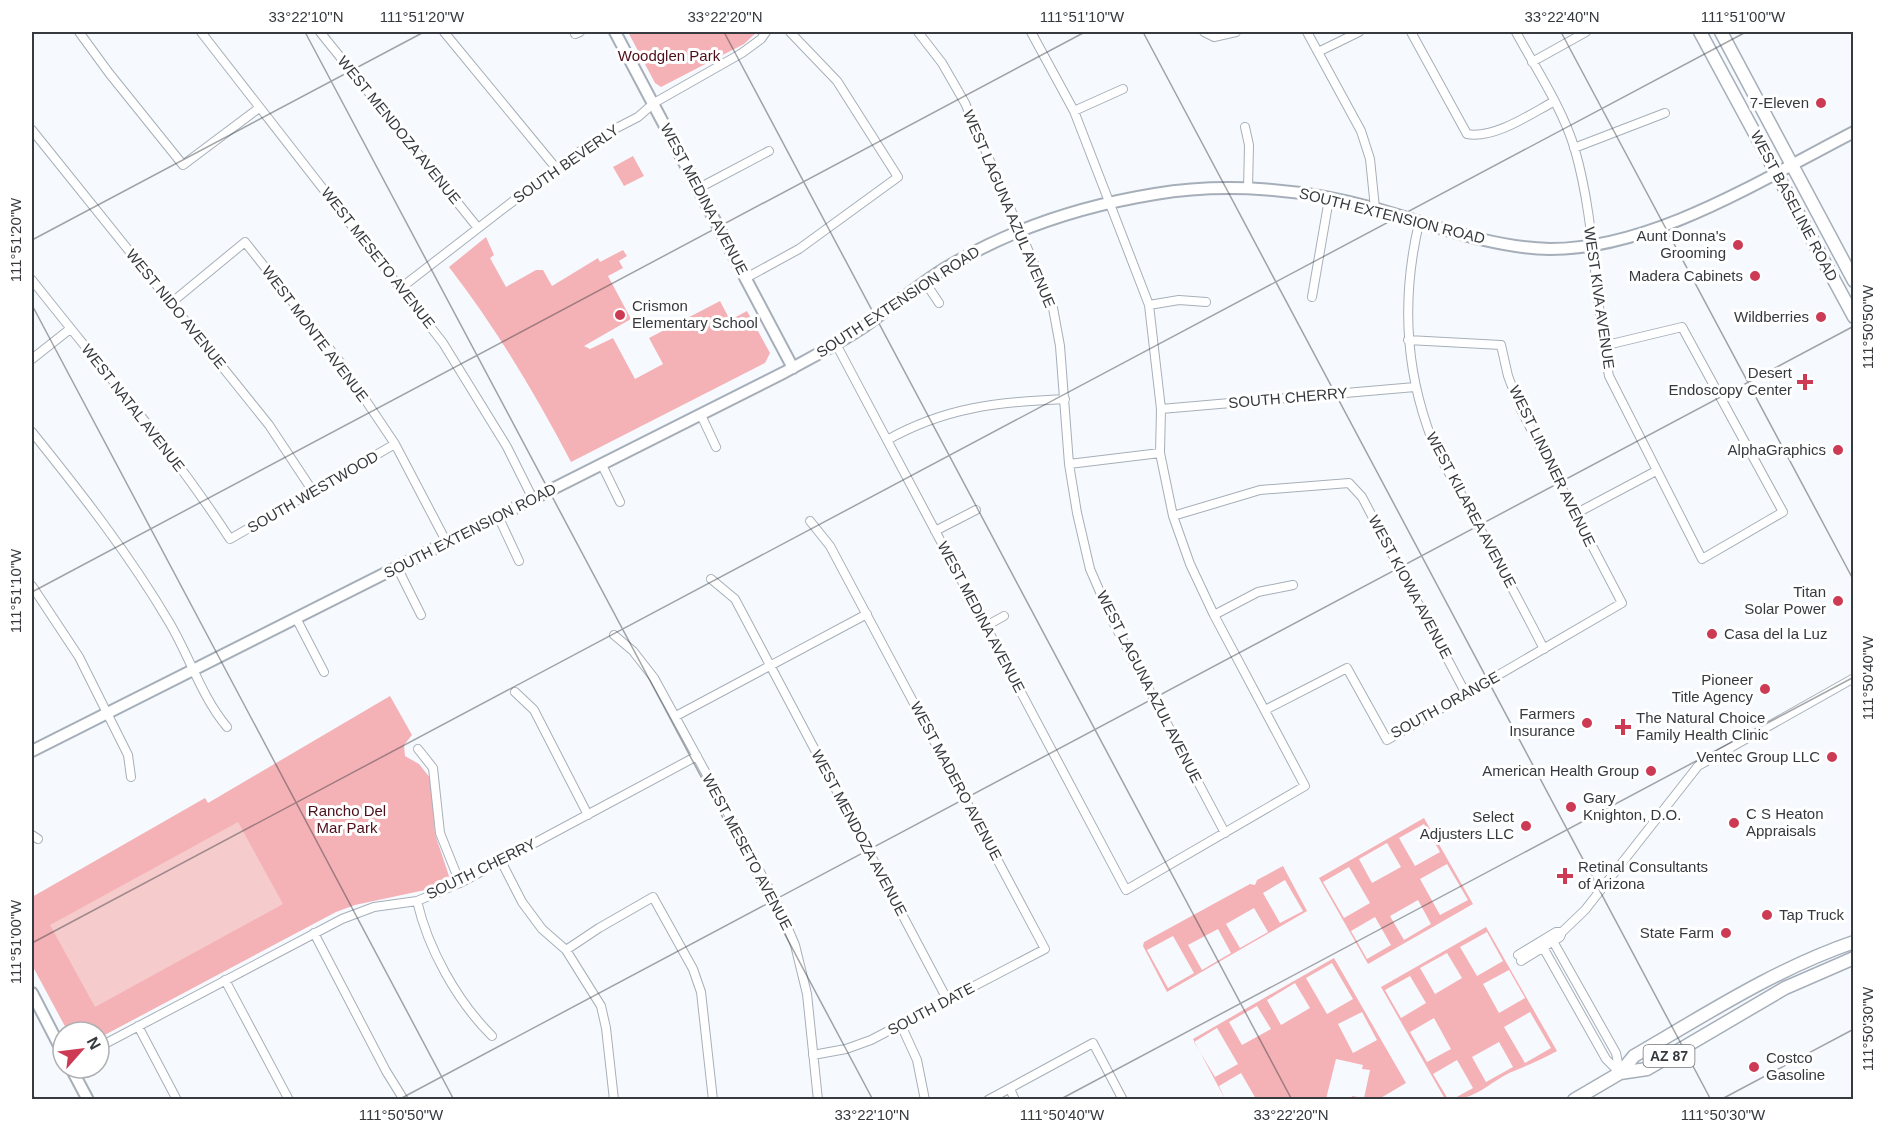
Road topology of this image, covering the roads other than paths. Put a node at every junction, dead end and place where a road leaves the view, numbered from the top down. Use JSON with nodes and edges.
{"nodes":[{"id":1,"x":79,"y":32,"type":"edge"},
{"id":2,"x":201,"y":32,"type":"edge"},
{"id":3,"x":320,"y":32,"type":"edge"},
{"id":4,"x":444,"y":32,"type":"edge"},
{"id":5,"x":615,"y":32,"type":"edge"},
{"id":6,"x":766,"y":32,"type":"edge"},
{"id":7,"x":790,"y":32,"type":"edge"},
{"id":8,"x":918,"y":32,"type":"edge"},
{"id":9,"x":1031,"y":32,"type":"edge"},
{"id":10,"x":1204,"y":32,"type":"edge"},
{"id":11,"x":1236,"y":32,"type":"edge"},
{"id":12,"x":1307,"y":32,"type":"edge"},
{"id":13,"x":1359,"y":32,"type":"edge"},
{"id":14,"x":1411,"y":32,"type":"edge"},
{"id":15,"x":1516,"y":32,"type":"edge"},
{"id":16,"x":1586,"y":32,"type":"edge"},
{"id":17,"x":1700,"y":32,"type":"edge"},
{"id":18,"x":1721,"y":32,"type":"edge"},
{"id":19,"x":1318,"y":52,"type":"junction"},
{"id":20,"x":1532,"y":62,"type":"junction"},
{"id":21,"x":1123,"y":89,"type":"dead end"},
{"id":22,"x":1553,"y":102,"type":"junction"},
{"id":23,"x":654,"y":103,"type":"junction"},
{"id":24,"x":259,"y":108,"type":"junction"},
{"id":25,"x":1074,"y":111,"type":"junction"},
{"id":26,"x":1665,"y":113,"type":"dead end"},
{"id":27,"x":1245,"y":127,"type":"dead end"},
{"id":28,"x":32,"y":130,"type":"edge"},
{"id":29,"x":1854,"y":132,"type":"edge"},
{"id":30,"x":1574,"y":148,"type":"junction"},
{"id":31,"x":769,"y":151,"type":"dead end"},
{"id":32,"x":1791,"y":164,"type":"junction"},
{"id":33,"x":556,"y":168,"type":"junction"},
{"id":34,"x":1776,"y":172,"type":"junction"},
{"id":35,"x":699,"y":188,"type":"junction"},
{"id":36,"x":1248,"y":189,"type":"junction"},
{"id":37,"x":1329,"y":199,"type":"junction"},
{"id":38,"x":1109,"y":202,"type":"junction"},
{"id":39,"x":1375,"y":208,"type":"junction"},
{"id":40,"x":1419,"y":223,"type":"junction"},
{"id":41,"x":478,"y":228,"type":"junction"},
{"id":42,"x":1019,"y":231,"type":"junction"},
{"id":43,"x":1591,"y":245,"type":"junction"},
{"id":44,"x":746,"y":278,"type":"junction"},
{"id":45,"x":32,"y":280,"type":"edge"},
{"id":46,"x":1854,"y":281,"type":"edge"},
{"id":47,"x":925,"y":282,"type":"junction"},
{"id":48,"x":402,"y":287,"type":"junction"},
{"id":49,"x":1312,"y":297,"type":"dead end"},
{"id":50,"x":1206,"y":302,"type":"dead end"},
{"id":51,"x":171,"y":303,"type":"junction"},
{"id":52,"x":939,"y":303,"type":"dead end"},
{"id":53,"x":1149,"y":305,"type":"junction"},
{"id":54,"x":1854,"y":317,"type":"edge"},
{"id":55,"x":70,"y":329,"type":"junction"},
{"id":56,"x":1408,"y":340,"type":"junction"},
{"id":57,"x":836,"y":344,"type":"junction"},
{"id":58,"x":1603,"y":346,"type":"junction"},
{"id":59,"x":32,"y":359,"type":"edge"},
{"id":60,"x":793,"y":368,"type":"junction"},
{"id":61,"x":1415,"y":387,"type":"junction"},
{"id":62,"x":1065,"y":399,"type":"junction"},
{"id":63,"x":1161,"y":409,"type":"junction"},
{"id":64,"x":701,"y":416,"type":"junction"},
{"id":65,"x":32,"y":432,"type":"edge"},
{"id":66,"x":886,"y":440,"type":"junction"},
{"id":67,"x":395,"y":444,"type":"junction"},
{"id":68,"x":716,"y":447,"type":"dead end"},
{"id":69,"x":1160,"y":453,"type":"junction"},
{"id":70,"x":1069,"y":464,"type":"junction"},
{"id":71,"x":602,"y":465,"type":"junction"},
{"id":72,"x":1656,"y":471,"type":"junction"},
{"id":73,"x":314,"y":493,"type":"junction"},
{"id":74,"x":533,"y":499,"type":"junction"},
{"id":75,"x":620,"y":502,"type":"dead end"},
{"id":76,"x":976,"y":510,"type":"dead end"},
{"id":77,"x":1575,"y":514,"type":"junction"},
{"id":78,"x":498,"y":516,"type":"junction"},
{"id":79,"x":1173,"y":516,"type":"junction"},
{"id":80,"x":810,"y":521,"type":"dead end"},
{"id":81,"x":935,"y":531,"type":"junction"},
{"id":82,"x":230,"y":539,"type":"joint"},
{"id":83,"x":447,"y":543,"type":"junction"},
{"id":84,"x":519,"y":561,"type":"dead end"},
{"id":85,"x":396,"y":567,"type":"junction"},
{"id":86,"x":711,"y":579,"type":"dead end"},
{"id":87,"x":1293,"y":585,"type":"dead end"},
{"id":88,"x":32,"y":586,"type":"edge"},
{"id":89,"x":1622,"y":603,"type":"joint"},
{"id":90,"x":867,"y":614,"type":"junction"},
{"id":91,"x":421,"y":615,"type":"dead end"},
{"id":92,"x":1214,"y":615,"type":"junction"},
{"id":93,"x":1004,"y":616,"type":"dead end"},
{"id":94,"x":296,"y":618,"type":"junction"},
{"id":95,"x":986,"y":626,"type":"junction"},
{"id":96,"x":614,"y":635,"type":"dead end"},
{"id":97,"x":1544,"y":649,"type":"junction"},
{"id":98,"x":770,"y":665,"type":"junction"},
{"id":99,"x":194,"y":670,"type":"junction"},
{"id":100,"x":324,"y":672,"type":"dead end"},
{"id":101,"x":1854,"y":678,"type":"edge"},
{"id":102,"x":515,"y":692,"type":"dead end"},
{"id":103,"x":1466,"y":694,"type":"junction"},
{"id":104,"x":1265,"y":711,"type":"junction"},
{"id":105,"x":107,"y":714,"type":"junction"},
{"id":106,"x":676,"y":716,"type":"junction"},
{"id":107,"x":227,"y":727,"type":"dead end"},
{"id":108,"x":418,"y":749,"type":"dead end"},
{"id":109,"x":32,"y":751,"type":"edge"},
{"id":110,"x":697,"y":756,"type":"junction"},
{"id":111,"x":131,"y":777,"type":"dead end"},
{"id":112,"x":588,"y":815,"type":"junction"},
{"id":113,"x":1225,"y":833,"type":"junction"},
{"id":114,"x":501,"y":861,"type":"junction"},
{"id":115,"x":460,"y":883,"type":"junction"},
{"id":116,"x":417,"y":901,"type":"junction"},
{"id":117,"x":314,"y":933,"type":"junction"},
{"id":118,"x":1552,"y":938,"type":"junction"},
{"id":119,"x":1854,"y":942,"type":"edge"},
{"id":120,"x":1541,"y":945,"type":"junction"},
{"id":121,"x":1045,"y":949,"type":"joint"},
{"id":122,"x":566,"y":951,"type":"junction"},
{"id":123,"x":1519,"y":958,"type":"dead end"},
{"id":124,"x":1854,"y":958,"type":"edge"},
{"id":125,"x":225,"y":980,"type":"junction"},
{"id":126,"x":32,"y":993,"type":"edge"},
{"id":127,"x":948,"y":1000,"type":"junction"},
{"id":128,"x":901,"y":1025,"type":"junction"},
{"id":129,"x":138,"y":1026,"type":"junction"},
{"id":130,"x":51,"y":1030,"type":"edge"},
{"id":131,"x":492,"y":1036,"type":"dead end"},
{"id":132,"x":111,"y":1041,"type":"edge"},
{"id":133,"x":813,"y":1055,"type":"junction"},
{"id":134,"x":1620,"y":1073,"type":"junction"},
{"id":135,"x":77,"y":1080,"type":"edge"},
{"id":136,"x":1010,"y":1089,"type":"junction"},
{"id":137,"x":88,"y":1100,"type":"edge"},
{"id":138,"x":177,"y":1100,"type":"edge"},
{"id":139,"x":289,"y":1100,"type":"edge"},
{"id":140,"x":405,"y":1100,"type":"edge"},
{"id":141,"x":614,"y":1100,"type":"edge"},
{"id":142,"x":713,"y":1100,"type":"edge"},
{"id":143,"x":818,"y":1100,"type":"edge"},
{"id":144,"x":925,"y":1100,"type":"edge"},
{"id":145,"x":988,"y":1100,"type":"edge"},
{"id":146,"x":1015,"y":1100,"type":"edge"},
{"id":147,"x":1123,"y":1100,"type":"edge"},
{"id":148,"x":1574,"y":1100,"type":"edge"}],
"edges":[{"from":1,"to":24,"type":"street"},
{"from":2,"to":24,"type":"street","name":"WEST MESETO AVENUE"},
{"from":3,"to":41,"type":"street","name":"WEST MENDOZA AVENUE"},
{"from":4,"to":33,"type":"street"},
{"from":5,"to":23,"type":"street","name":"WEST MEDINA AVENUE"},
{"from":6,"to":23,"type":"street","name":"SOUTH BEVERLY"},
{"from":7,"to":44,"type":"street"},
{"from":8,"to":42,"type":"street","name":"WEST LAGUNA AZUL AVENUE"},
{"from":9,"to":25,"type":"street"},
{"from":10,"to":11,"type":"street"},
{"from":12,"to":19,"type":"street"},
{"from":13,"to":19,"type":"street"},
{"from":14,"to":22,"type":"street"},
{"from":15,"to":20,"type":"street","name":"WEST KIVA AVENUE"},
{"from":16,"to":20,"type":"street"},
{"from":17,"to":34,"type":"main road","name":"WEST BASELINE ROAD"},
{"from":18,"to":32,"type":"main road","name":"WEST BASELINE ROAD"},
{"from":19,"to":39,"type":"street"},
{"from":20,"to":22,"type":"street","name":"WEST KIVA AVENUE"},
{"from":21,"to":25,"type":"street"},
{"from":22,"to":30,"type":"street","name":"WEST KIVA AVENUE"},
{"from":23,"to":33,"type":"street","name":"SOUTH BEVERLY"},
{"from":23,"to":35,"type":"street","name":"WEST MEDINA AVENUE"},
{"from":24,"to":48,"type":"street","name":"WEST MESETO AVENUE"},
{"from":25,"to":38,"type":"street"},
{"from":26,"to":30,"type":"street"},
{"from":27,"to":36,"type":"street"},
{"from":28,"to":51,"type":"street","name":"WEST NIDO AVENUE"},
{"from":29,"to":32,"type":"street","name":"SOUTH EXTENSION ROAD"},
{"from":30,"to":43,"type":"street","name":"WEST KIVA AVENUE"},
{"from":31,"to":35,"type":"street"},
{"from":32,"to":34,"type":"street","name":"SOUTH EXTENSION ROAD"},
{"from":32,"to":46,"type":"main road","name":"WEST BASELINE ROAD"},
{"from":33,"to":41,"type":"street","name":"SOUTH BEVERLY"},
{"from":34,"to":43,"type":"street","name":"SOUTH EXTENSION ROAD"},
{"from":34,"to":54,"type":"main road","name":"WEST BASELINE ROAD"},
{"from":35,"to":44,"type":"street","name":"WEST MEDINA AVENUE"},
{"from":36,"to":37,"type":"street","name":"SOUTH EXTENSION ROAD"},
{"from":36,"to":38,"type":"street","name":"SOUTH EXTENSION ROAD"},
{"from":37,"to":39,"type":"street","name":"SOUTH EXTENSION ROAD"},
{"from":37,"to":49,"type":"street"},
{"from":38,"to":42,"type":"street","name":"SOUTH EXTENSION ROAD"},
{"from":38,"to":53,"type":"street"},
{"from":39,"to":40,"type":"street","name":"SOUTH EXTENSION ROAD"},
{"from":40,"to":43,"type":"street","name":"SOUTH EXTENSION ROAD"},
{"from":40,"to":56,"type":"street","name":"WEST KILAREA AVENUE"},
{"from":41,"to":48,"type":"street","name":"SOUTH BEVERLY"},
{"from":42,"to":47,"type":"street","name":"SOUTH EXTENSION ROAD"},
{"from":42,"to":62,"type":"street","name":"WEST LAGUNA AZUL AVENUE"},
{"from":43,"to":58,"type":"street","name":"WEST KIVA AVENUE"},
{"from":44,"to":60,"type":"street","name":"WEST MEDINA AVENUE"},
{"from":45,"to":55,"type":"street","name":"WEST NATAL AVENUE"},
{"from":47,"to":52,"type":"street"},
{"from":47,"to":57,"type":"street","name":"SOUTH EXTENSION ROAD"},
{"from":48,"to":74,"type":"street","name":"WEST MESETO AVENUE"},
{"from":50,"to":53,"type":"street"},
{"from":51,"to":67,"type":"street","name":"WEST MONTE AVENUE"},
{"from":51,"to":73,"type":"street","name":"WEST NIDO AVENUE"},
{"from":53,"to":63,"type":"street"},
{"from":55,"to":59,"type":"street"},
{"from":55,"to":82,"type":"street","name":"WEST NATAL AVENUE"},
{"from":56,"to":61,"type":"street","name":"WEST KILAREA AVENUE"},
{"from":56,"to":77,"type":"street","name":"WEST LINDNER AVENUE"},
{"from":57,"to":60,"type":"street","name":"SOUTH EXTENSION ROAD"},
{"from":57,"to":66,"type":"street","name":"WEST MEDINA AVENUE"},
{"from":58,"to":72,"type":"street","name":"WEST KIVA AVENUE"},
{"from":58,"to":72,"type":"street","name":"WEST KIVA AVENUE"},
{"from":60,"to":64,"type":"street","name":"SOUTH EXTENSION ROAD"},
{"from":61,"to":63,"type":"street","name":"SOUTH CHERRY"},
{"from":61,"to":97,"type":"street","name":"WEST KILAREA AVENUE"},
{"from":62,"to":66,"type":"street"},
{"from":62,"to":70,"type":"street","name":"WEST LAGUNA AZUL AVENUE"},
{"from":63,"to":69,"type":"street"},
{"from":64,"to":68,"type":"street"},
{"from":64,"to":71,"type":"street","name":"SOUTH EXTENSION ROAD"},
{"from":65,"to":99,"type":"street"},
{"from":66,"to":81,"type":"street","name":"WEST MEDINA AVENUE"},
{"from":67,"to":73,"type":"street","name":"SOUTH WESTWOOD"},
{"from":67,"to":83,"type":"street","name":"WEST MONTE AVENUE"},
{"from":69,"to":70,"type":"street"},
{"from":69,"to":79,"type":"street"},
{"from":70,"to":113,"type":"street","name":"WEST LAGUNA AZUL AVENUE"},
{"from":71,"to":74,"type":"street","name":"SOUTH EXTENSION ROAD"},
{"from":71,"to":75,"type":"street"},
{"from":72,"to":77,"type":"street"},
{"from":73,"to":82,"type":"street","name":"SOUTH WESTWOOD"},
{"from":74,"to":78,"type":"street","name":"SOUTH EXTENSION ROAD"},
{"from":76,"to":81,"type":"street"},
{"from":77,"to":89,"type":"street","name":"WEST LINDNER AVENUE"},
{"from":78,"to":83,"type":"street","name":"SOUTH EXTENSION ROAD"},
{"from":78,"to":84,"type":"street"},
{"from":79,"to":92,"type":"street"},
{"from":79,"to":103,"type":"street","name":"WEST KIOWA AVENUE"},
{"from":80,"to":90,"type":"street","name":"WEST MADERO AVENUE"},
{"from":81,"to":95,"type":"street","name":"WEST MEDINA AVENUE"},
{"from":83,"to":85,"type":"street","name":"SOUTH EXTENSION ROAD"},
{"from":85,"to":91,"type":"street"},
{"from":85,"to":94,"type":"street","name":"SOUTH EXTENSION ROAD"},
{"from":86,"to":98,"type":"street","name":"WEST MENDOZA AVENUE"},
{"from":87,"to":92,"type":"street"},
{"from":88,"to":105,"type":"street"},
{"from":89,"to":97,"type":"street","name":"SOUTH ORANGE"},
{"from":90,"to":98,"type":"street"},
{"from":90,"to":121,"type":"street","name":"WEST MADERO AVENUE"},
{"from":92,"to":104,"type":"street"},
{"from":93,"to":95,"type":"street"},
{"from":94,"to":99,"type":"street","name":"SOUTH EXTENSION ROAD"},
{"from":94,"to":100,"type":"street"},
{"from":95,"to":113,"type":"street","name":"WEST MEDINA AVENUE"},
{"from":96,"to":106,"type":"street","name":"WEST MESETO AVENUE"},
{"from":97,"to":103,"type":"street","name":"SOUTH ORANGE"},
{"from":98,"to":106,"type":"street"},
{"from":98,"to":127,"type":"street","name":"WEST MENDOZA AVENUE"},
{"from":99,"to":105,"type":"street","name":"SOUTH EXTENSION ROAD"},
{"from":99,"to":107,"type":"street"},
{"from":101,"to":118,"type":"street"},
{"from":102,"to":112,"type":"street"},
{"from":103,"to":104,"type":"street","name":"SOUTH ORANGE"},
{"from":104,"to":113,"type":"street"},
{"from":105,"to":109,"type":"street","name":"SOUTH EXTENSION ROAD"},
{"from":105,"to":111,"type":"street"},
{"from":106,"to":110,"type":"street","name":"WEST MESETO AVENUE"},
{"from":108,"to":115,"type":"street"},
{"from":110,"to":112,"type":"street","name":"SOUTH CHERRY"},
{"from":110,"to":133,"type":"street","name":"WEST MESETO AVENUE"},
{"from":112,"to":114,"type":"street","name":"SOUTH CHERRY"},
{"from":114,"to":115,"type":"street","name":"SOUTH CHERRY"},
{"from":114,"to":122,"type":"street"},
{"from":115,"to":116,"type":"street","name":"SOUTH CHERRY"},
{"from":116,"to":117,"type":"street","name":"SOUTH CHERRY"},
{"from":116,"to":131,"type":"street"},
{"from":117,"to":125,"type":"street","name":"SOUTH CHERRY"},
{"from":117,"to":140,"type":"street"},
{"from":118,"to":120,"type":"street"},
{"from":118,"to":134,"type":"street"},
{"from":119,"to":134,"type":"main road","number":"AZ 87"},
{"from":120,"to":123,"type":"street"},
{"from":120,"to":134,"type":"street"},
{"from":121,"to":127,"type":"street","name":"SOUTH DATE"},
{"from":122,"to":141,"type":"street"},
{"from":122,"to":142,"type":"street"},
{"from":124,"to":134,"type":"main road","number":"AZ 87"},
{"from":125,"to":129,"type":"street","name":"SOUTH CHERRY"},
{"from":125,"to":139,"type":"street"},
{"from":126,"to":130,"type":"street"},
{"from":127,"to":128,"type":"street","name":"SOUTH DATE"},
{"from":128,"to":133,"type":"street","name":"SOUTH DATE"},
{"from":128,"to":144,"type":"street"},
{"from":129,"to":132,"type":"street","name":"SOUTH CHERRY"},
{"from":129,"to":138,"type":"street"},
{"from":133,"to":143,"type":"street","name":"WEST MESETO AVENUE"},
{"from":134,"to":148,"type":"main road","number":"AZ 87"},
{"from":135,"to":137,"type":"street"},
{"from":136,"to":145,"type":"street"},
{"from":136,"to":146,"type":"street"},
{"from":136,"to":147,"type":"street"}]}
